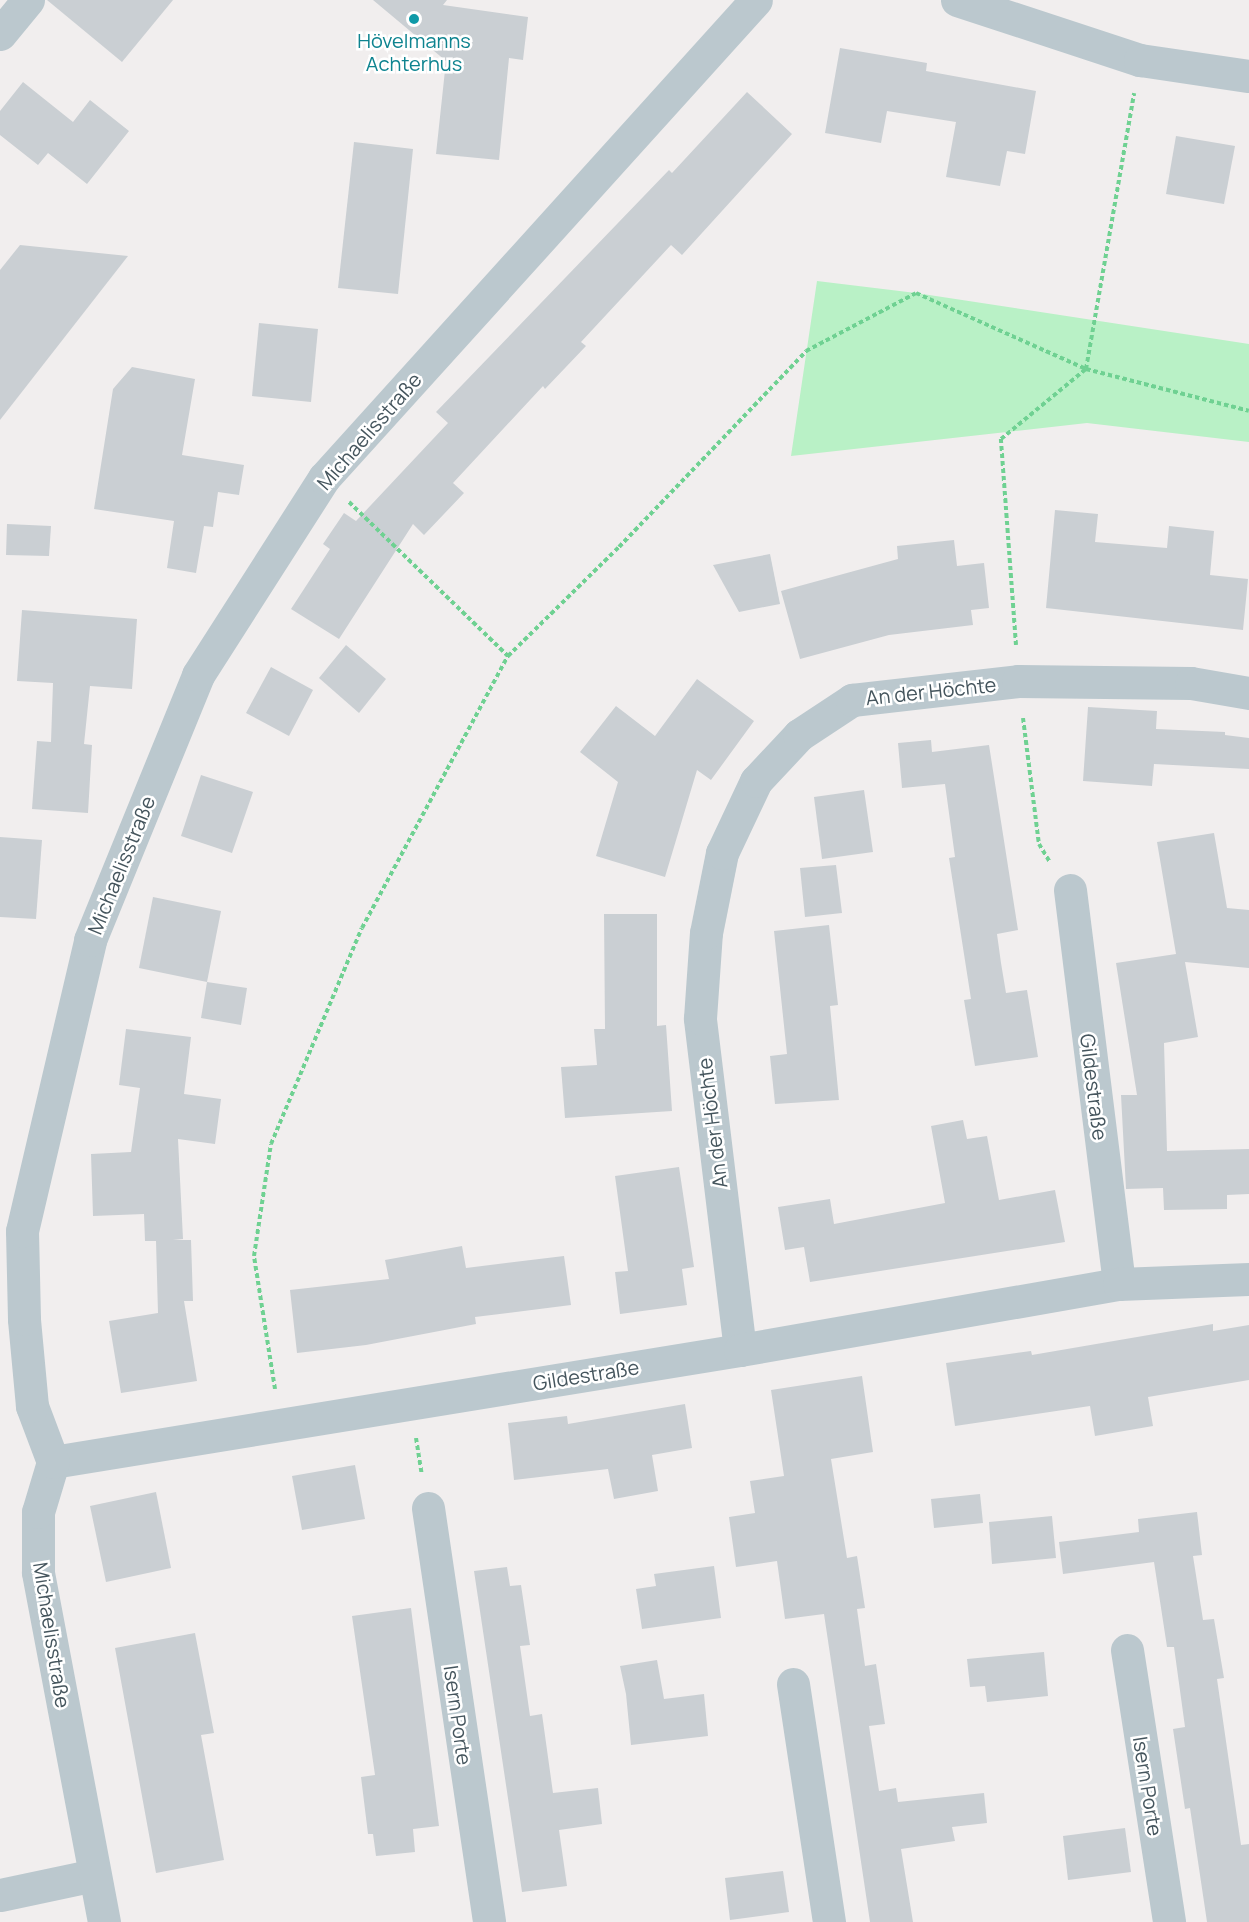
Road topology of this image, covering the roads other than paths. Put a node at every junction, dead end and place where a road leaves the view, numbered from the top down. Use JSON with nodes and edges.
{"nodes":[{"id":1,"x":28,"y":0,"type":"edge"},
{"id":2,"x":756,"y":0,"type":"edge"},
{"id":3,"x":957,"y":0,"type":"edge"},
{"id":4,"x":0,"y":34,"type":"edge"},
{"id":5,"x":1249,"y":76,"type":"edge"},
{"id":6,"x":1249,"y":693,"type":"edge"},
{"id":7,"x":1070,"y":890,"type":"road end"},
{"id":8,"x":11,"y":1231,"type":"edge"},
{"id":9,"x":1249,"y":1279,"type":"edge"},
{"id":10,"x":1119,"y":1284,"type":"junction"},
{"id":11,"x":740,"y":1350,"type":"junction"},
{"id":12,"x":53,"y":1462,"type":"junction"},
{"id":13,"x":428,"y":1508,"type":"road end"},
{"id":14,"x":1127,"y":1650,"type":"dead end"},
{"id":15,"x":793,"y":1684,"type":"dead end"},
{"id":16,"x":94,"y":1875,"type":"junction"},
{"id":17,"x":0,"y":1894,"type":"edge"},
{"id":18,"x":104,"y":1922,"type":"edge"},
{"id":19,"x":489,"y":1922,"type":"edge"},
{"id":20,"x":830,"y":1922,"type":"edge"},
{"id":21,"x":1169,"y":1922,"type":"edge"}],
"edges":[{"from":1,"to":4,"type":"street"},
{"from":2,"to":8,"type":"street","name":"Michaelisstraße"},
{"from":3,"to":5,"type":"street"},
{"from":6,"to":11,"type":"street","name":"An der Höchte"},
{"from":7,"to":10,"type":"street","name":"Gildestraße"},
{"from":8,"to":12,"type":"street","name":"Michaelisstraße"},
{"from":9,"to":10,"type":"street","name":"Gildestraße"},
{"from":10,"to":11,"type":"street","name":"Gildestraße"},
{"from":11,"to":12,"type":"street","name":"Gildestraße"},
{"from":12,"to":16,"type":"street","name":"Michaelisstraße"},
{"from":13,"to":19,"type":"street","name":"Isern Porte"},
{"from":14,"to":21,"type":"street","name":"Isern Porte"},
{"from":15,"to":20,"type":"street"},
{"from":16,"to":17,"type":"street"},
{"from":16,"to":18,"type":"street","name":"Michaelisstraße"}]}
